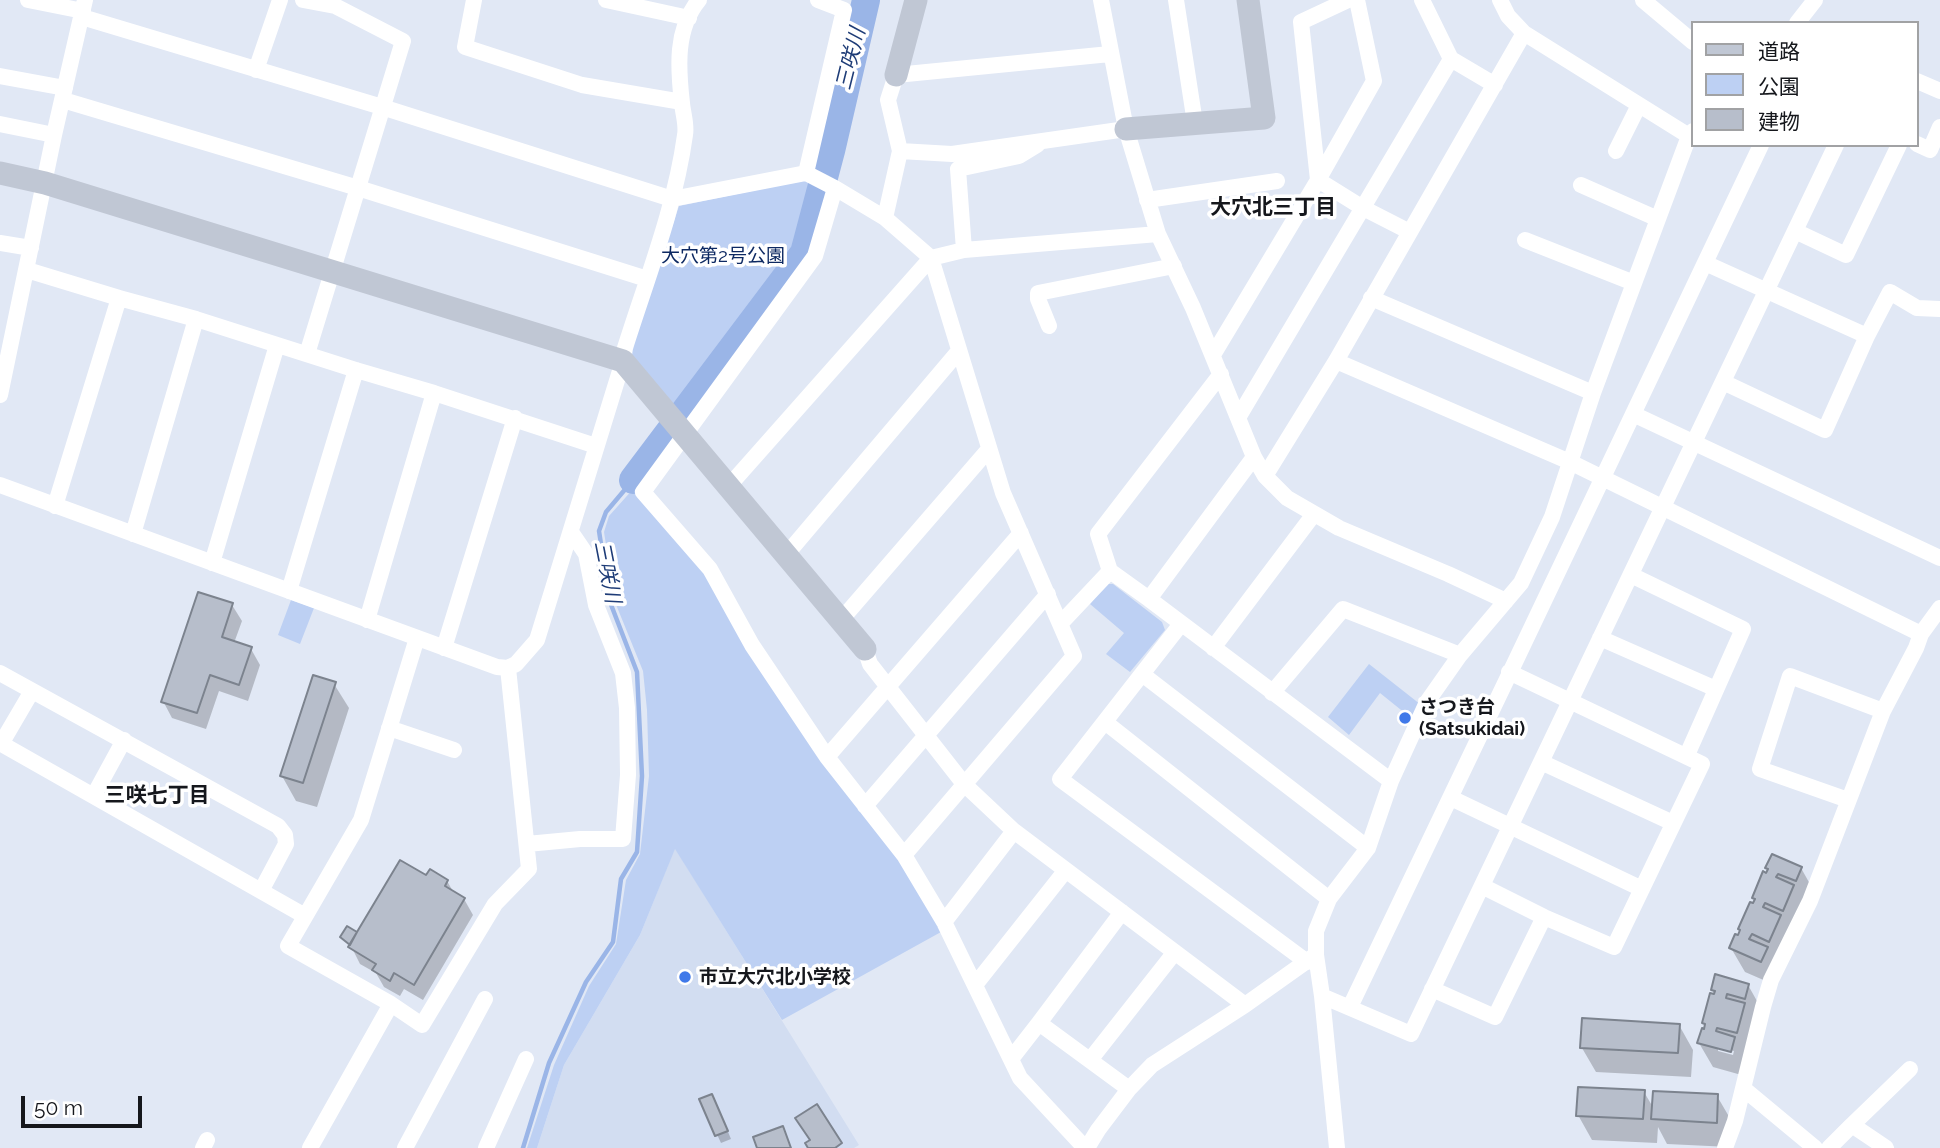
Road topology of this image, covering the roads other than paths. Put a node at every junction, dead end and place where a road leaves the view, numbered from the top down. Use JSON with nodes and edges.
{"nodes":[{"id":1,"x":28,"y":0,"type":"edge"},
{"id":2,"x":280,"y":0,"type":"edge"},
{"id":3,"x":303,"y":0,"type":"edge"},
{"id":4,"x":474,"y":0,"type":"edge"},
{"id":5,"x":606,"y":0,"type":"edge"},
{"id":6,"x":699,"y":0,"type":"edge"},
{"id":7,"x":818,"y":0,"type":"edge"},
{"id":8,"x":916,"y":0,"type":"edge"},
{"id":9,"x":1101,"y":0,"type":"edge"},
{"id":10,"x":1176,"y":0,"type":"edge"},
{"id":11,"x":1248,"y":0,"type":"edge"},
{"id":12,"x":1348,"y":0,"type":"edge"},
{"id":13,"x":1357,"y":0,"type":"edge"},
{"id":14,"x":1422,"y":0,"type":"edge"},
{"id":15,"x":1500,"y":0,"type":"edge"},
{"id":16,"x":1643,"y":0,"type":"edge"},
{"id":17,"x":1815,"y":0,"type":"edge"},
{"id":18,"x":83,"y":9,"type":"edge"},
{"id":19,"x":689,"y":18,"type":"junction"},
{"id":20,"x":1799,"y":21,"type":"edge"},
{"id":21,"x":1524,"y":33,"type":"junction"},
{"id":22,"x":1692,"y":41,"type":"edge"},
{"id":23,"x":1110,"y":54,"type":"junction"},
{"id":24,"x":1451,"y":59,"type":"junction"},
{"id":25,"x":256,"y":70,"type":"junction"},
{"id":26,"x":896,"y":75,"type":"junction"},
{"id":27,"x":0,"y":76,"type":"edge"},
{"id":28,"x":1919,"y":82,"type":"edge"},
{"id":29,"x":1495,"y":85,"type":"junction"},
{"id":30,"x":1940,"y":91,"type":"edge"},
{"id":31,"x":64,"y":94,"type":"junction"},
{"id":32,"x":682,"y":103,"type":"junction"},
{"id":33,"x":1639,"y":105,"type":"junction"},
{"id":34,"x":382,"y":107,"type":"junction"},
{"id":35,"x":1195,"y":123,"type":"junction"},
{"id":36,"x":0,"y":124,"type":"edge"},
{"id":37,"x":1940,"y":127,"type":"edge"},
{"id":38,"x":1126,"y":130,"type":"junction"},
{"id":39,"x":1691,"y":133,"type":"edge"},
{"id":40,"x":54,"y":135,"type":"junction"},
{"id":41,"x":1045,"y":140,"type":"junction"},
{"id":42,"x":1919,"y":145,"type":"edge"},
{"id":43,"x":1760,"y":147,"type":"edge"},
{"id":44,"x":1835,"y":147,"type":"edge"},
{"id":45,"x":1898,"y":147,"type":"edge"},
{"id":46,"x":900,"y":151,"type":"junction"},
{"id":47,"x":1616,"y":151,"type":"dead end"},
{"id":48,"x":0,"y":173,"type":"edge"},
{"id":49,"x":806,"y":173,"type":"junction"},
{"id":50,"x":1318,"y":180,"type":"junction"},
{"id":51,"x":1277,"y":181,"type":"dead end"},
{"id":52,"x":45,"y":183,"type":"junction"},
{"id":53,"x":1581,"y":184,"type":"dead end"},
{"id":54,"x":358,"y":188,"type":"junction"},
{"id":55,"x":835,"y":188,"type":"junction"},
{"id":56,"x":672,"y":200,"type":"junction"},
{"id":57,"x":1147,"y":200,"type":"junction"},
{"id":58,"x":1363,"y":208,"type":"junction"},
{"id":59,"x":885,"y":218,"type":"junction"},
{"id":60,"x":1658,"y":219,"type":"junction"},
{"id":61,"x":1795,"y":231,"type":"junction"},
{"id":62,"x":1410,"y":232,"type":"junction"},
{"id":63,"x":1158,"y":234,"type":"junction"},
{"id":64,"x":1525,"y":240,"type":"dead end"},
{"id":65,"x":0,"y":243,"type":"edge"},
{"id":66,"x":31,"y":248,"type":"junction"},
{"id":67,"x":964,"y":250,"type":"junction"},
{"id":68,"x":931,"y":258,"type":"junction"},
{"id":69,"x":1705,"y":262,"type":"junction"},
{"id":70,"x":1174,"y":266,"type":"junction"},
{"id":71,"x":27,"y":270,"type":"junction"},
{"id":72,"x":333,"y":272,"type":"junction"},
{"id":73,"x":647,"y":279,"type":"junction"},
{"id":74,"x":1634,"y":283,"type":"junction"},
{"id":75,"x":1767,"y":290,"type":"junction"},
{"id":76,"x":119,"y":298,"type":"junction"},
{"id":77,"x":1371,"y":299,"type":"junction"},
{"id":78,"x":1940,"y":309,"type":"edge"},
{"id":79,"x":196,"y":319,"type":"junction"},
{"id":80,"x":1049,"y":326,"type":"dead end"},
{"id":81,"x":1867,"y":336,"type":"junction"},
{"id":82,"x":6,"y":338,"type":"edge"},
{"id":83,"x":277,"y":345,"type":"junction"},
{"id":84,"x":958,"y":352,"type":"junction"},
{"id":85,"x":307,"y":354,"type":"junction"},
{"id":86,"x":1213,"y":355,"type":"junction"},
{"id":87,"x":1336,"y":360,"type":"junction"},
{"id":88,"x":623,"y":361,"type":"junction"},
{"id":89,"x":356,"y":370,"type":"junction"},
{"id":90,"x":1221,"y":374,"type":"junction"},
{"id":91,"x":1723,"y":382,"type":"junction"},
{"id":92,"x":434,"y":393,"type":"junction"},
{"id":93,"x":1593,"y":393,"type":"junction"},
{"id":94,"x":0,"y":394,"type":"edge"},
{"id":95,"x":1633,"y":414,"type":"junction"},
{"id":96,"x":515,"y":418,"type":"junction"},
{"id":97,"x":1238,"y":418,"type":"junction"},
{"id":98,"x":680,"y":428,"type":"junction"},
{"id":99,"x":1694,"y":442,"type":"junction"},
{"id":100,"x":596,"y":446,"type":"junction"},
{"id":101,"x":989,"y":449,"type":"junction"},
{"id":102,"x":1254,"y":457,"type":"junction"},
{"id":103,"x":1570,"y":463,"type":"junction"},
{"id":104,"x":1265,"y":476,"type":"junction"},
{"id":105,"x":1604,"y":478,"type":"junction"},
{"id":106,"x":0,"y":485,"type":"edge"},
{"id":107,"x":729,"y":487,"type":"junction"},
{"id":108,"x":55,"y":506,"type":"junction"},
{"id":109,"x":1662,"y":509,"type":"junction"},
{"id":110,"x":1314,"y":514,"type":"junction"},
{"id":111,"x":571,"y":532,"type":"junction"},
{"id":112,"x":1021,"y":533,"type":"junction"},
{"id":113,"x":133,"y":534,"type":"junction"},
{"id":114,"x":786,"y":555,"type":"junction"},
{"id":115,"x":1940,"y":558,"type":"edge"},
{"id":116,"x":212,"y":563,"type":"junction"},
{"id":117,"x":1110,"y":571,"type":"junction"},
{"id":118,"x":1631,"y":575,"type":"junction"},
{"id":119,"x":289,"y":592,"type":"junction"},
{"id":120,"x":1048,"y":594,"type":"junction"},
{"id":121,"x":1149,"y":599,"type":"junction"},
{"id":122,"x":1507,"y":601,"type":"junction"},
{"id":123,"x":1940,"y":608,"type":"edge"},
{"id":124,"x":367,"y":620,"type":"junction"},
{"id":125,"x":841,"y":620,"type":"junction"},
{"id":126,"x":1061,"y":623,"type":"junction"},
{"id":127,"x":1181,"y":624,"type":"junction"},
{"id":128,"x":1921,"y":634,"type":"junction"},
{"id":129,"x":417,"y":638,"type":"junction"},
{"id":130,"x":1600,"y":638,"type":"junction"},
{"id":131,"x":444,"y":648,"type":"junction"},
{"id":132,"x":1213,"y":648,"type":"junction"},
{"id":133,"x":865,"y":649,"type":"joint"},
{"id":134,"x":1460,"y":655,"type":"junction"},
{"id":135,"x":508,"y":668,"type":"junction"},
{"id":136,"x":1509,"y":672,"type":"junction"},
{"id":137,"x":0,"y":673,"type":"edge"},
{"id":138,"x":1142,"y":674,"type":"junction"},
{"id":139,"x":888,"y":687,"type":"junction"},
{"id":140,"x":1716,"y":689,"type":"junction"},
{"id":141,"x":32,"y":691,"type":"junction"},
{"id":142,"x":1272,"y":693,"type":"junction"},
{"id":143,"x":1570,"y":701,"type":"junction"},
{"id":144,"x":1883,"y":711,"type":"junction"},
{"id":145,"x":1105,"y":722,"type":"junction"},
{"id":146,"x":389,"y":727,"type":"junction"},
{"id":147,"x":926,"y":735,"type":"junction"},
{"id":148,"x":124,"y":740,"type":"junction"},
{"id":149,"x":1,"y":743,"type":"edge"},
{"id":150,"x":454,"y":750,"type":"dead end"},
{"id":151,"x":1687,"y":755,"type":"junction"},
{"id":152,"x":827,"y":758,"type":"junction"},
{"id":153,"x":1541,"y":762,"type":"junction"},
{"id":154,"x":1391,"y":781,"type":"junction"},
{"id":155,"x":964,"y":784,"type":"junction"},
{"id":156,"x":94,"y":794,"type":"junction"},
{"id":157,"x":1451,"y":798,"type":"junction"},
{"id":158,"x":1848,"y":800,"type":"junction"},
{"id":159,"x":865,"y":806,"type":"junction"},
{"id":160,"x":1673,"y":823,"type":"junction"},
{"id":161,"x":1510,"y":826,"type":"junction"},
{"id":162,"x":1014,"y":831,"type":"junction"},
{"id":163,"x":527,"y":844,"type":"junction"},
{"id":164,"x":1368,"y":848,"type":"junction"},
{"id":165,"x":904,"y":855,"type":"junction"},
{"id":166,"x":1066,"y":870,"type":"junction"},
{"id":167,"x":1482,"y":886,"type":"junction"},
{"id":168,"x":1642,"y":889,"type":"junction"},
{"id":169,"x":261,"y":891,"type":"junction"},
{"id":170,"x":1329,"y":899,"type":"junction"},
{"id":171,"x":1122,"y":912,"type":"junction"},
{"id":172,"x":305,"y":916,"type":"junction"},
{"id":173,"x":1544,"y":916,"type":"junction"},
{"id":174,"x":944,"y":922,"type":"junction"},
{"id":175,"x":1175,"y":952,"type":"junction"},
{"id":176,"x":1311,"y":958,"type":"junction"},
{"id":177,"x":975,"y":985,"type":"junction"},
{"id":178,"x":1432,"y":989,"type":"junction"},
{"id":179,"x":1322,"y":996,"type":"junction"},
{"id":180,"x":485,"y":999,"type":"dead end"},
{"id":181,"x":391,"y":1004,"type":"junction"},
{"id":182,"x":1245,"y":1005,"type":"junction"},
{"id":183,"x":1350,"y":1007,"type":"junction"},
{"id":184,"x":1040,"y":1023,"type":"junction"},
{"id":185,"x":526,"y":1059,"type":"dead end"},
{"id":186,"x":1010,"y":1059,"type":"junction"},
{"id":187,"x":1090,"y":1060,"type":"junction"},
{"id":188,"x":1910,"y":1069,"type":"dead end"},
{"id":189,"x":1744,"y":1088,"type":"junction"},
{"id":190,"x":1129,"y":1089,"type":"junction"},
{"id":191,"x":1852,"y":1125,"type":"junction"},
{"id":192,"x":310,"y":1148,"type":"edge"},
{"id":193,"x":405,"y":1148,"type":"edge"},
{"id":194,"x":486,"y":1148,"type":"edge"},
{"id":195,"x":1086,"y":1148,"type":"edge"},
{"id":196,"x":1337,"y":1148,"type":"edge"},
{"id":197,"x":1725,"y":1148,"type":"edge"},
{"id":198,"x":1815,"y":1148,"type":"edge"},
{"id":199,"x":1829,"y":1148,"type":"edge"},
{"id":200,"x":1886,"y":1148,"type":"edge"}],
"edges":[{"from":1,"to":18,"type":"street"},
{"from":2,"to":25,"type":"street"},
{"from":3,"to":34,"type":"street"},
{"from":4,"to":32,"type":"street"},
{"from":5,"to":19,"type":"street"},
{"from":6,"to":19,"type":"street"},
{"from":7,"to":49,"type":"street"},
{"from":8,"to":26,"type":"street"},
{"from":9,"to":23,"type":"street"},
{"from":10,"to":35,"type":"street"},
{"from":11,"to":35,"type":"street"},
{"from":12,"to":50,"type":"street"},
{"from":13,"to":50,"type":"street"},
{"from":14,"to":24,"type":"street"},
{"from":15,"to":21,"type":"street"},
{"from":16,"to":22,"type":"street"},
{"from":17,"to":20,"type":"street"},
{"from":18,"to":25,"type":"street"},
{"from":18,"to":31,"type":"street"},
{"from":19,"to":32,"type":"street"},
{"from":21,"to":29,"type":"street"},
{"from":21,"to":33,"type":"street"},
{"from":23,"to":26,"type":"street"},
{"from":23,"to":38,"type":"street"},
{"from":24,"to":29,"type":"street"},
{"from":24,"to":58,"type":"street"},
{"from":25,"to":34,"type":"street"},
{"from":26,"to":46,"type":"street"},
{"from":27,"to":31,"type":"street"},
{"from":28,"to":30,"type":"street"},
{"from":29,"to":62,"type":"street"},
{"from":31,"to":40,"type":"street"},
{"from":31,"to":54,"type":"street"},
{"from":32,"to":56,"type":"street"},
{"from":33,"to":39,"type":"street"},
{"from":33,"to":47,"type":"street"},
{"from":34,"to":54,"type":"street"},
{"from":34,"to":56,"type":"street"},
{"from":35,"to":38,"type":"street"},
{"from":36,"to":40,"type":"street"},
{"from":37,"to":42,"type":"street"},
{"from":38,"to":41,"type":"street"},
{"from":38,"to":57,"type":"street"},
{"from":39,"to":60,"type":"street"},
{"from":40,"to":52,"type":"street"},
{"from":41,"to":46,"type":"street"},
{"from":41,"to":67,"type":"street"},
{"from":43,"to":69,"type":"street"},
{"from":44,"to":61,"type":"street"},
{"from":45,"to":61,"type":"street"},
{"from":46,"to":59,"type":"street"},
{"from":48,"to":52,"type":"street"},
{"from":49,"to":55,"type":"street"},
{"from":49,"to":56,"type":"street"},
{"from":50,"to":58,"type":"street"},
{"from":50,"to":86,"type":"street"},
{"from":51,"to":57,"type":"street"},
{"from":52,"to":66,"type":"street"},
{"from":52,"to":72,"type":"street"},
{"from":53,"to":60,"type":"street"},
{"from":54,"to":72,"type":"street"},
{"from":54,"to":73,"type":"street"},
{"from":55,"to":59,"type":"street"},
{"from":55,"to":98,"type":"street"},
{"from":56,"to":73,"type":"street"},
{"from":57,"to":63,"type":"street"},
{"from":58,"to":62,"type":"street"},
{"from":58,"to":97,"type":"street"},
{"from":59,"to":68,"type":"street"},
{"from":60,"to":74,"type":"street"},
{"from":61,"to":75,"type":"street"},
{"from":62,"to":77,"type":"street"},
{"from":63,"to":67,"type":"street"},
{"from":63,"to":70,"type":"street"},
{"from":64,"to":74,"type":"street"},
{"from":65,"to":66,"type":"street"},
{"from":66,"to":71,"type":"street"},
{"from":67,"to":68,"type":"street"},
{"from":68,"to":84,"type":"street"},
{"from":68,"to":107,"type":"street"},
{"from":69,"to":75,"type":"street"},
{"from":69,"to":95,"type":"street"},
{"from":70,"to":80,"type":"street"},
{"from":70,"to":86,"type":"street"},
{"from":71,"to":76,"type":"street"},
{"from":71,"to":82,"type":"street"},
{"from":72,"to":85,"type":"street"},
{"from":72,"to":88,"type":"street"},
{"from":73,"to":88,"type":"street"},
{"from":74,"to":93,"type":"street"},
{"from":75,"to":81,"type":"street"},
{"from":75,"to":91,"type":"street"},
{"from":76,"to":79,"type":"street"},
{"from":76,"to":108,"type":"street"},
{"from":77,"to":87,"type":"street"},
{"from":77,"to":93,"type":"street"},
{"from":78,"to":81,"type":"street"},
{"from":79,"to":83,"type":"street"},
{"from":79,"to":113,"type":"street"},
{"from":81,"to":91,"type":"street"},
{"from":82,"to":94,"type":"street"},
{"from":83,"to":85,"type":"street"},
{"from":83,"to":116,"type":"street"},
{"from":84,"to":101,"type":"street"},
{"from":84,"to":114,"type":"street"},
{"from":85,"to":89,"type":"street"},
{"from":86,"to":90,"type":"street"},
{"from":87,"to":103,"type":"street"},
{"from":87,"to":104,"type":"street"},
{"from":88,"to":98,"type":"street"},
{"from":88,"to":100,"type":"street"},
{"from":89,"to":92,"type":"street"},
{"from":89,"to":119,"type":"street"},
{"from":90,"to":97,"type":"street"},
{"from":90,"to":117,"type":"street"},
{"from":91,"to":99,"type":"street"},
{"from":92,"to":96,"type":"street"},
{"from":92,"to":124,"type":"street"},
{"from":93,"to":103,"type":"street"},
{"from":95,"to":99,"type":"street"},
{"from":95,"to":105,"type":"street"},
{"from":96,"to":100,"type":"street"},
{"from":96,"to":131,"type":"street"},
{"from":97,"to":102,"type":"street"},
{"from":98,"to":107,"type":"street"},
{"from":98,"to":152,"type":"street"},
{"from":99,"to":109,"type":"street"},
{"from":99,"to":115,"type":"street"},
{"from":100,"to":111,"type":"street"},
{"from":101,"to":112,"type":"street"},
{"from":101,"to":125,"type":"street"},
{"from":102,"to":104,"type":"street"},
{"from":102,"to":121,"type":"street"},
{"from":103,"to":105,"type":"street"},
{"from":103,"to":122,"type":"street"},
{"from":104,"to":110,"type":"street"},
{"from":105,"to":109,"type":"street"},
{"from":105,"to":136,"type":"street"},
{"from":106,"to":108,"type":"street"},
{"from":107,"to":114,"type":"street"},
{"from":108,"to":113,"type":"street"},
{"from":109,"to":118,"type":"street"},
{"from":109,"to":128,"type":"street"},
{"from":110,"to":122,"type":"street"},
{"from":110,"to":132,"type":"street"},
{"from":111,"to":135,"type":"street"},
{"from":111,"to":163,"type":"street"},
{"from":112,"to":120,"type":"street"},
{"from":112,"to":139,"type":"street"},
{"from":113,"to":116,"type":"street"},
{"from":114,"to":125,"type":"street"},
{"from":116,"to":119,"type":"street"},
{"from":117,"to":121,"type":"street"},
{"from":117,"to":126,"type":"street"},
{"from":118,"to":130,"type":"street"},
{"from":118,"to":140,"type":"street"},
{"from":119,"to":124,"type":"street"},
{"from":120,"to":126,"type":"street"},
{"from":120,"to":147,"type":"street"},
{"from":121,"to":127,"type":"street"},
{"from":122,"to":134,"type":"street"},
{"from":123,"to":128,"type":"street"},
{"from":124,"to":129,"type":"street"},
{"from":125,"to":133,"type":"street"},
{"from":126,"to":155,"type":"street"},
{"from":127,"to":132,"type":"street"},
{"from":127,"to":138,"type":"street"},
{"from":128,"to":144,"type":"street"},
{"from":129,"to":131,"type":"street"},
{"from":129,"to":146,"type":"street"},
{"from":130,"to":140,"type":"street"},
{"from":130,"to":143,"type":"street"},
{"from":131,"to":135,"type":"street"},
{"from":132,"to":142,"type":"street"},
{"from":133,"to":139,"type":"street"},
{"from":134,"to":142,"type":"street"},
{"from":134,"to":154,"type":"street"},
{"from":135,"to":163,"type":"street"},
{"from":136,"to":143,"type":"street"},
{"from":136,"to":157,"type":"street"},
{"from":137,"to":141,"type":"street"},
{"from":138,"to":145,"type":"street"},
{"from":138,"to":164,"type":"street"},
{"from":139,"to":147,"type":"street"},
{"from":139,"to":152,"type":"street"},
{"from":140,"to":151,"type":"street"},
{"from":141,"to":148,"type":"street"},
{"from":141,"to":149,"type":"street"},
{"from":142,"to":154,"type":"street"},
{"from":143,"to":151,"type":"street"},
{"from":143,"to":153,"type":"street"},
{"from":144,"to":158,"type":"street"},
{"from":144,"to":158,"type":"street"},
{"from":145,"to":170,"type":"street"},
{"from":145,"to":176,"type":"street"},
{"from":146,"to":150,"type":"street"},
{"from":146,"to":172,"type":"street"},
{"from":147,"to":155,"type":"street"},
{"from":147,"to":159,"type":"street"},
{"from":148,"to":156,"type":"street"},
{"from":148,"to":169,"type":"street"},
{"from":149,"to":156,"type":"street"},
{"from":151,"to":160,"type":"street"},
{"from":152,"to":159,"type":"street"},
{"from":153,"to":160,"type":"street"},
{"from":153,"to":161,"type":"street"},
{"from":154,"to":164,"type":"street"},
{"from":155,"to":162,"type":"street"},
{"from":155,"to":165,"type":"street"},
{"from":156,"to":169,"type":"street"},
{"from":157,"to":161,"type":"street"},
{"from":157,"to":183,"type":"street"},
{"from":158,"to":189,"type":"street"},
{"from":159,"to":165,"type":"street"},
{"from":160,"to":168,"type":"street"},
{"from":161,"to":167,"type":"street"},
{"from":161,"to":168,"type":"street"},
{"from":162,"to":166,"type":"street"},
{"from":162,"to":174,"type":"street"},
{"from":163,"to":181,"type":"street"},
{"from":164,"to":170,"type":"street"},
{"from":165,"to":174,"type":"street"},
{"from":166,"to":171,"type":"street"},
{"from":166,"to":177,"type":"street"},
{"from":167,"to":173,"type":"street"},
{"from":167,"to":178,"type":"street"},
{"from":168,"to":173,"type":"street"},
{"from":169,"to":172,"type":"street"},
{"from":170,"to":176,"type":"street"},
{"from":171,"to":175,"type":"street"},
{"from":171,"to":184,"type":"street"},
{"from":172,"to":181,"type":"street"},
{"from":173,"to":178,"type":"street"},
{"from":174,"to":177,"type":"street"},
{"from":175,"to":182,"type":"street"},
{"from":175,"to":187,"type":"street"},
{"from":176,"to":179,"type":"street"},
{"from":176,"to":182,"type":"street"},
{"from":177,"to":186,"type":"street"},
{"from":178,"to":183,"type":"street"},
{"from":179,"to":183,"type":"street"},
{"from":179,"to":196,"type":"street"},
{"from":180,"to":193,"type":"street"},
{"from":181,"to":192,"type":"street"},
{"from":182,"to":190,"type":"street"},
{"from":184,"to":186,"type":"street"},
{"from":184,"to":187,"type":"street"},
{"from":185,"to":194,"type":"street"},
{"from":186,"to":195,"type":"street"},
{"from":187,"to":190,"type":"street"},
{"from":188,"to":191,"type":"street"},
{"from":189,"to":197,"type":"street"},
{"from":189,"to":198,"type":"street"},
{"from":190,"to":195,"type":"street"},
{"from":191,"to":199,"type":"street"},
{"from":191,"to":200,"type":"street"}]}
